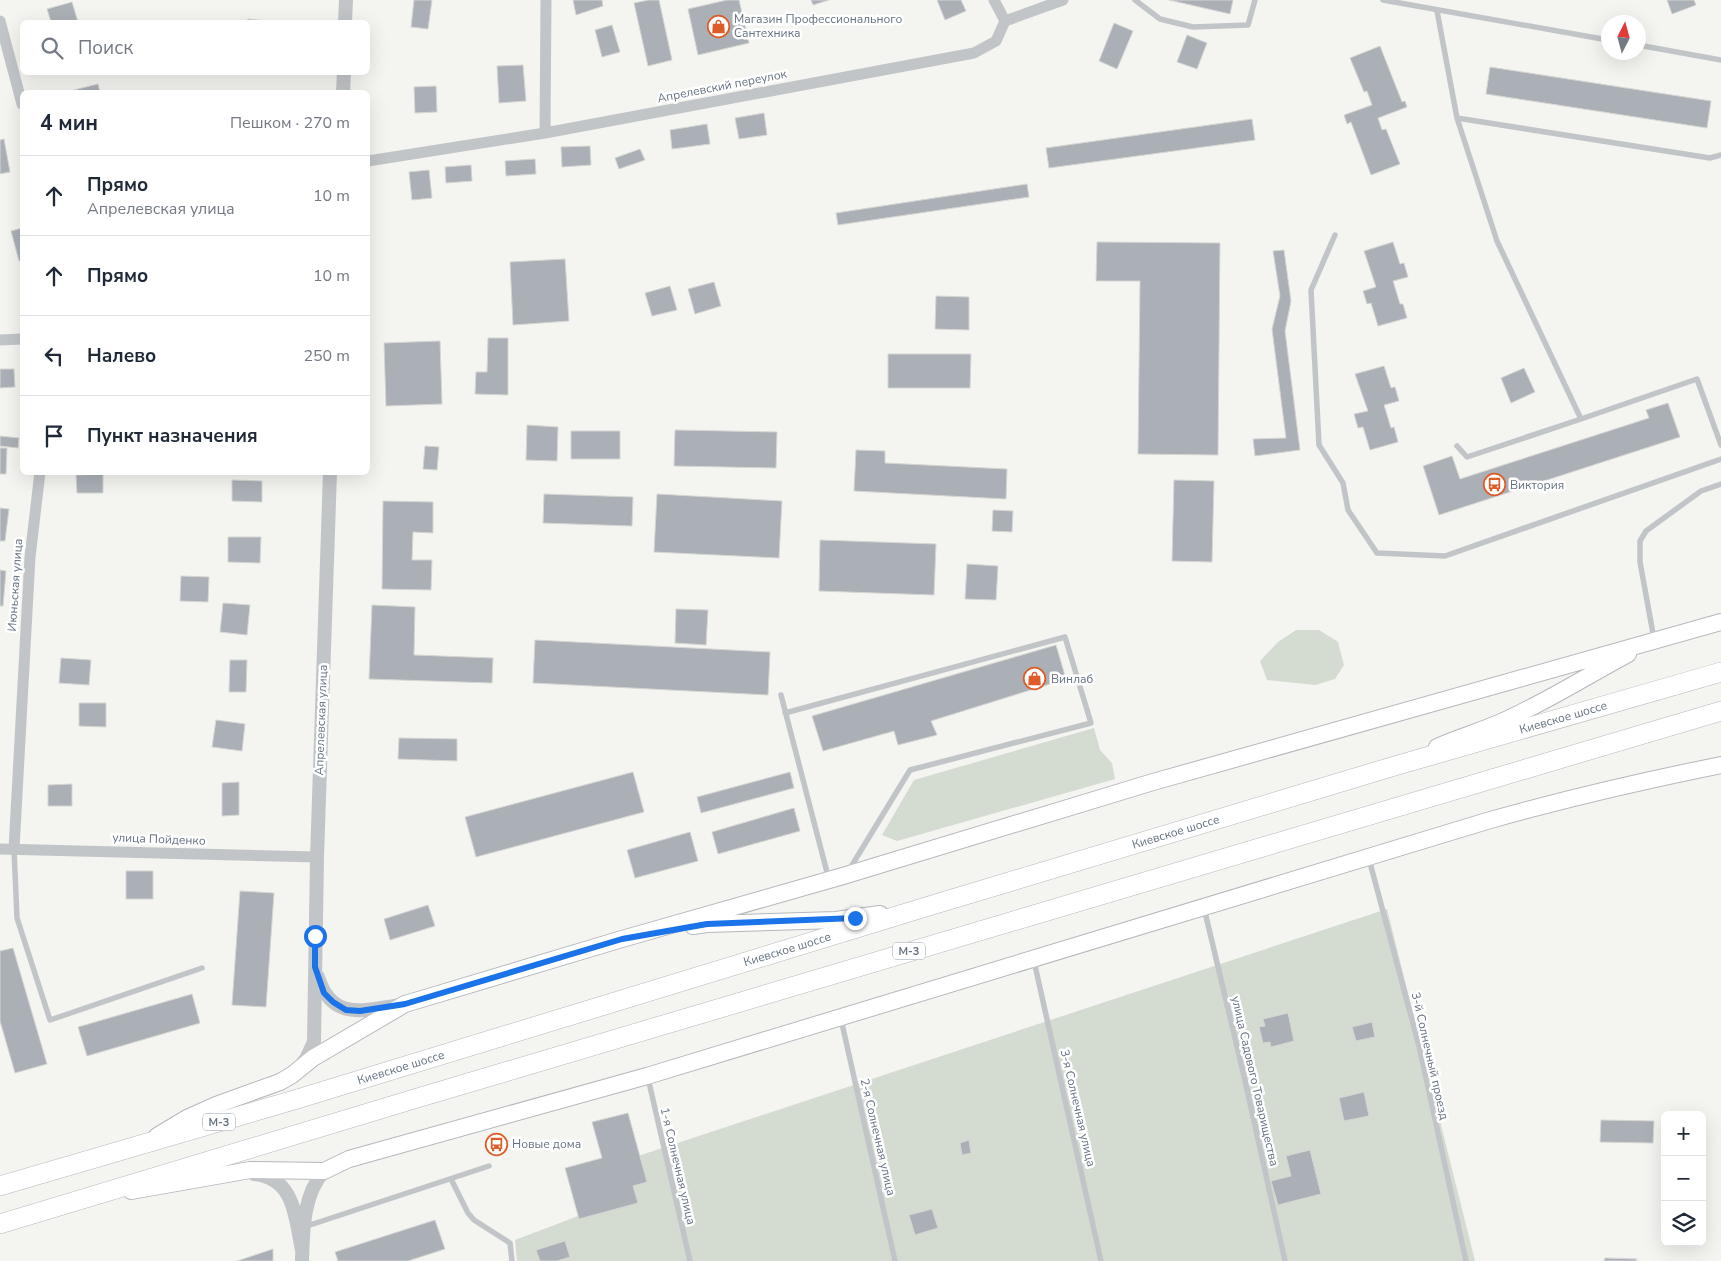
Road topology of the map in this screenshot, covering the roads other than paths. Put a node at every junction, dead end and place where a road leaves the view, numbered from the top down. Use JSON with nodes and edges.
{"nodes":[{"id":1,"x":346,"y":0,"type":"edge"},
{"id":2,"x":546,"y":0,"type":"edge"},
{"id":3,"x":994,"y":0,"type":"edge"},
{"id":4,"x":1063,"y":0,"type":"edge"},
{"id":5,"x":1135,"y":0,"type":"edge"},
{"id":6,"x":1255,"y":0,"type":"edge"},
{"id":7,"x":1384,"y":0,"type":"edge"},
{"id":8,"x":1437,"y":10,"type":"junction"},
{"id":9,"x":345,"y":20,"type":"edge"},
{"id":10,"x":0,"y":21,"type":"edge"},
{"id":11,"x":1005,"y":21,"type":"junction"},
{"id":12,"x":1601,"y":39,"type":"edge"},
{"id":13,"x":1646,"y":46,"type":"edge"},
{"id":14,"x":1721,"y":60,"type":"edge"},
{"id":15,"x":344,"y":75,"type":"edge"},
{"id":16,"x":343,"y":90,"type":"edge"},
{"id":17,"x":20,"y":96,"type":"edge"},
{"id":18,"x":1457,"y":118,"type":"junction"},
{"id":19,"x":545,"y":133,"type":"junction"},
{"id":20,"x":1721,"y":155,"type":"edge"},
{"id":21,"x":370,"y":161,"type":"edge"},
{"id":22,"x":1335,"y":235,"type":"dead end"},
{"id":23,"x":0,"y":340,"type":"edge"},
{"id":24,"x":20,"y":340,"type":"edge"},
{"id":25,"x":1581,"y":418,"type":"junction"},
{"id":26,"x":1721,"y":445,"type":"edge"},
{"id":27,"x":1457,"y":446,"type":"dead end"},
{"id":28,"x":1721,"y":459,"type":"edge"},
{"id":29,"x":40,"y":475,"type":"edge"},
{"id":30,"x":330,"y":475,"type":"edge"},
{"id":31,"x":1721,"y":484,"type":"edge"},
{"id":32,"x":1721,"y":622,"type":"edge"},
{"id":33,"x":1654,"y":639,"type":"junction"},
{"id":34,"x":1721,"y":672,"type":"edge"},
{"id":35,"x":781,"y":695,"type":"dead end"},
{"id":36,"x":1721,"y":711,"type":"edge"},
{"id":37,"x":785,"y":713,"type":"junction"},
{"id":38,"x":1721,"y":764,"type":"edge"},
{"id":39,"x":1398,"y":765,"type":"junction"},
{"id":40,"x":0,"y":849,"type":"edge"},
{"id":41,"x":14,"y":849,"type":"junction"},
{"id":42,"x":317,"y":857,"type":"junction"},
{"id":43,"x":1368,"y":857,"type":"junction"},
{"id":44,"x":836,"y":878,"type":"junction"},
{"id":45,"x":929,"y":906,"type":"junction"},
{"id":46,"x":1204,"y":906,"type":"junction"},
{"id":47,"x":622,"y":939,"type":"junction"},
{"id":48,"x":1034,"y":959,"type":"junction"},
{"id":49,"x":315,"y":967,"type":"junction"},
{"id":50,"x":202,"y":968,"type":"dead end"},
{"id":51,"x":405,"y":1004,"type":"junction"},
{"id":52,"x":840,"y":1017,"type":"junction"},
{"id":53,"x":292,"y":1075,"type":"junction"},
{"id":54,"x":647,"y":1076,"type":"junction"},
{"id":55,"x":144,"y":1144,"type":"junction"},
{"id":56,"x":489,"y":1166,"type":"dead end"},
{"id":57,"x":324,"y":1171,"type":"junction"},
{"id":58,"x":236,"y":1173,"type":"junction"},
{"id":59,"x":451,"y":1179,"type":"junction"},
{"id":60,"x":0,"y":1186,"type":"edge"},
{"id":61,"x":99,"y":1195,"type":"junction"},
{"id":62,"x":0,"y":1224,"type":"edge"},
{"id":63,"x":304,"y":1227,"type":"junction"},
{"id":64,"x":302,"y":1255,"type":"edge"},
{"id":65,"x":512,"y":1261,"type":"edge"},
{"id":66,"x":690,"y":1261,"type":"edge"},
{"id":67,"x":895,"y":1261,"type":"edge"},
{"id":68,"x":1102,"y":1261,"type":"edge"},
{"id":69,"x":1285,"y":1261,"type":"edge"},
{"id":70,"x":1466,"y":1261,"type":"edge"}],
"edges":[{"from":1,"to":9,"type":"street"},
{"from":2,"to":19,"type":"street"},
{"from":3,"to":11,"type":"street"},
{"from":4,"to":11,"type":"street"},
{"from":5,"to":6,"type":"lane"},
{"from":7,"to":8,"type":"lane"},
{"from":8,"to":12,"type":"lane"},
{"from":8,"to":18,"type":"lane"},
{"from":10,"to":17,"type":"street"},
{"from":11,"to":19,"type":"street","name":"Апрелевский переулок"},
{"from":13,"to":14,"type":"lane"},
{"from":15,"to":16,"type":"street"},
{"from":18,"to":20,"type":"lane"},
{"from":18,"to":25,"type":"lane"},
{"from":19,"to":21,"type":"street","name":"Апрелевский переулок"},
{"from":22,"to":28,"type":"lane"},
{"from":23,"to":24,"type":"street"},
{"from":25,"to":26,"type":"lane"},
{"from":25,"to":27,"type":"lane"},
{"from":29,"to":41,"type":"street","name":"Июньская улица"},
{"from":30,"to":42,"type":"street","name":"Апрелевская улица"},
{"from":31,"to":33,"type":"lane"},
{"from":32,"to":33,"type":"main road"},
{"from":33,"to":39,"type":"main road"},
{"from":33,"to":44,"type":"main road"},
{"from":34,"to":39,"type":"highway","name":"Киевское шоссе","number":"М-3"},
{"from":35,"to":37,"type":"lane"},
{"from":36,"to":61,"type":"highway","number":"М-3"},
{"from":37,"to":44,"type":"lane"},
{"from":37,"to":44,"type":"lane"},
{"from":38,"to":43,"type":"main road"},
{"from":39,"to":45,"type":"highway","name":"Киевское шоссе","number":"М-3"},
{"from":40,"to":41,"type":"street","name":"улица Пойденко"},
{"from":41,"to":42,"type":"street","name":"улица Пойденко"},
{"from":41,"to":50,"type":"lane"},
{"from":42,"to":49,"type":"street","name":"Апрелевская улица"},
{"from":43,"to":46,"type":"main road"},
{"from":43,"to":70,"type":"lane","name":"3-й Солнечный проезд"},
{"from":44,"to":47,"type":"main road"},
{"from":45,"to":47,"type":"main road"},
{"from":45,"to":55,"type":"highway","name":"Киевское шоссе","number":"М-3"},
{"from":46,"to":48,"type":"main road"},
{"from":46,"to":69,"type":"lane","name":"улица Садового Товарищества"},
{"from":47,"to":51,"type":"main road"},
{"from":48,"to":52,"type":"main road"},
{"from":48,"to":68,"type":"lane","name":"3-я Солнечная улица"},
{"from":49,"to":51,"type":"street"},
{"from":49,"to":53,"type":"street","name":"Апрелевская улица"},
{"from":51,"to":53,"type":"main road"},
{"from":52,"to":54,"type":"main road"},
{"from":52,"to":67,"type":"lane","name":"2-я Солнечная улица"},
{"from":53,"to":55,"type":"main road"},
{"from":54,"to":57,"type":"main road"},
{"from":54,"to":66,"type":"lane","name":"1-я Солнечная улица"},
{"from":55,"to":60,"type":"highway","name":"Киевское шоссе","number":"М-3"},
{"from":56,"to":59,"type":"lane"},
{"from":57,"to":58,"type":"main road"},
{"from":57,"to":63,"type":"street"},
{"from":58,"to":61,"type":"main road"},
{"from":58,"to":64,"type":"street"},
{"from":59,"to":63,"type":"lane"},
{"from":59,"to":65,"type":"lane"},
{"from":61,"to":62,"type":"highway","number":"М-3"},
{"from":63,"to":64,"type":"street"}]}
